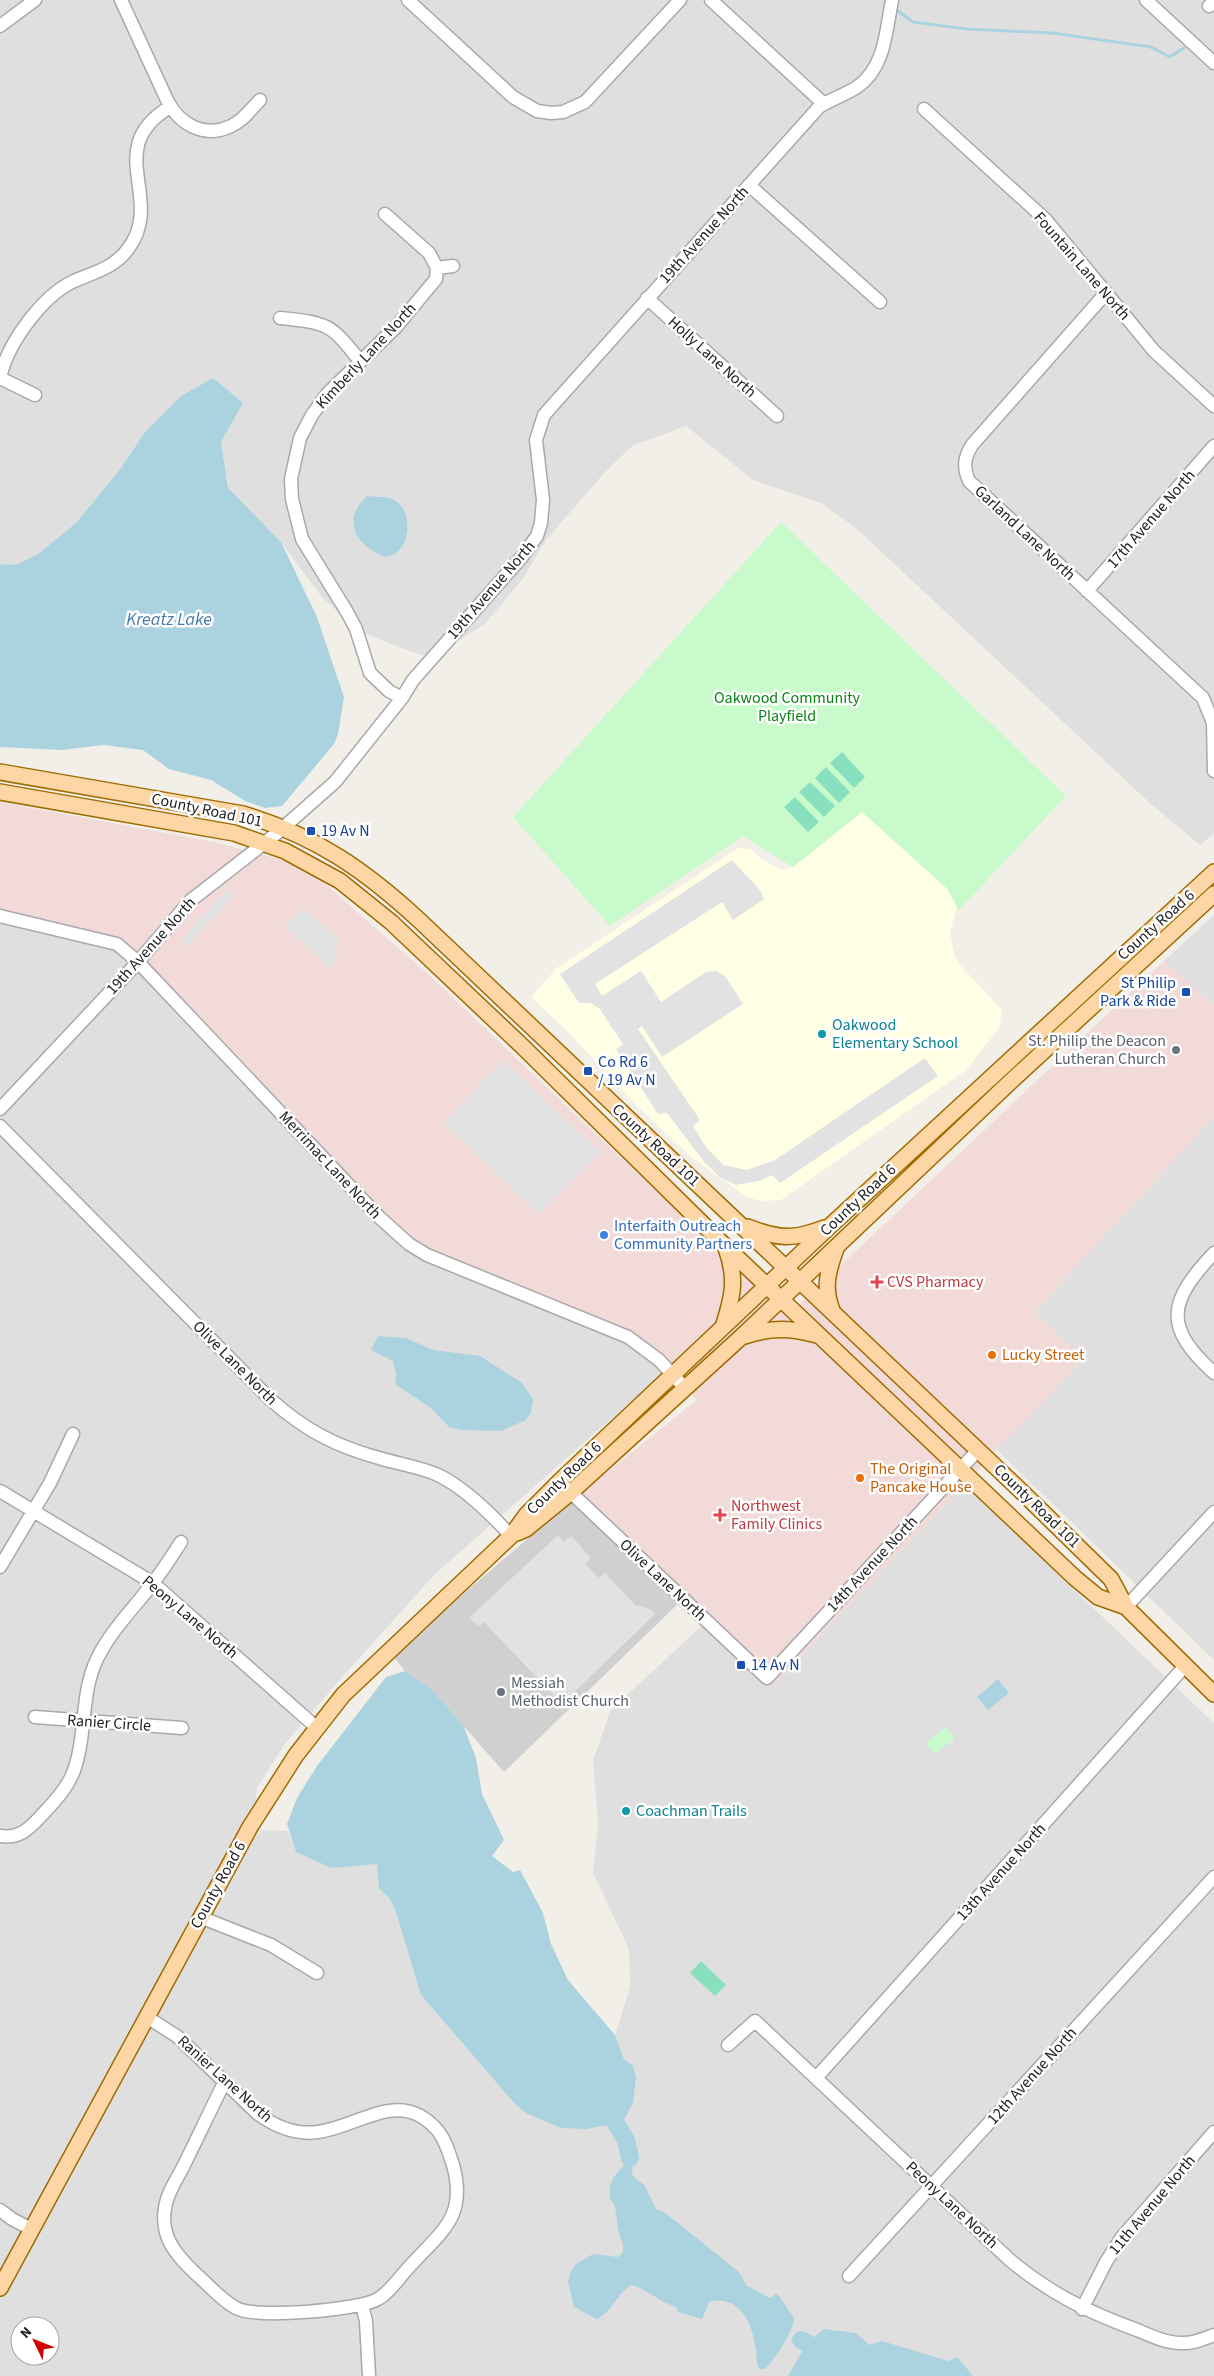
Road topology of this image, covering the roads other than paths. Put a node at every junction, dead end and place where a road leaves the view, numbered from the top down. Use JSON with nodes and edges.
{"nodes":[{"id":1,"x":35,"y":0,"type":"edge"},
{"id":2,"x":121,"y":0,"type":"edge"},
{"id":3,"x":408,"y":0,"type":"edge"},
{"id":4,"x":680,"y":0,"type":"edge"},
{"id":5,"x":711,"y":0,"type":"edge"},
{"id":6,"x":892,"y":0,"type":"edge"},
{"id":7,"x":1146,"y":0,"type":"edge"},
{"id":8,"x":0,"y":26,"type":"edge"},
{"id":9,"x":1214,"y":63,"type":"edge"},
{"id":10,"x":260,"y":100,"type":"dead end"},
{"id":11,"x":824,"y":104,"type":"junction"},
{"id":12,"x":170,"y":107,"type":"junction"},
{"id":13,"x":924,"y":109,"type":"dead end"},
{"id":14,"x":749,"y":185,"type":"junction"},
{"id":15,"x":384,"y":214,"type":"dead end"},
{"id":16,"x":453,"y":266,"type":"dead end"},
{"id":17,"x":437,"y":268,"type":"junction"},
{"id":18,"x":1106,"y":293,"type":"junction"},
{"id":19,"x":647,"y":298,"type":"junction"},
{"id":20,"x":880,"y":302,"type":"dead end"},
{"id":21,"x":280,"y":318,"type":"dead end"},
{"id":22,"x":360,"y":361,"type":"junction"},
{"id":23,"x":0,"y":378,"type":"edge"},
{"id":24,"x":35,"y":396,"type":"dead end"},
{"id":25,"x":1214,"y":406,"type":"edge"},
{"id":26,"x":777,"y":416,"type":"dead end"},
{"id":27,"x":1214,"y":446,"type":"edge"},
{"id":28,"x":1087,"y":591,"type":"junction"},
{"id":29,"x":402,"y":698,"type":"junction"},
{"id":30,"x":1214,"y":771,"type":"edge"},
{"id":31,"x":0,"y":772,"type":"edge"},
{"id":32,"x":0,"y":792,"type":"edge"},
{"id":33,"x":282,"y":829,"type":"junction"},
{"id":34,"x":264,"y":842,"type":"junction"},
{"id":35,"x":1214,"y":872,"type":"edge"},
{"id":36,"x":1214,"y":894,"type":"edge"},
{"id":37,"x":0,"y":916,"type":"edge"},
{"id":38,"x":138,"y":962,"type":"junction"},
{"id":39,"x":0,"y":1109,"type":"edge"},
{"id":40,"x":0,"y":1126,"type":"edge"},
{"id":41,"x":741,"y":1225,"type":"junction"},
{"id":42,"x":830,"y":1226,"type":"junction"},
{"id":43,"x":838,"y":1245,"type":"junction"},
{"id":44,"x":725,"y":1246,"type":"junction"},
{"id":45,"x":1214,"y":1253,"type":"edge"},
{"id":46,"x":785,"y":1268,"type":"junction"},
{"id":47,"x":799,"y":1281,"type":"junction"},
{"id":48,"x":768,"y":1284,"type":"junction"},
{"id":49,"x":782,"y":1298,"type":"junction"},
{"id":50,"x":832,"y":1312,"type":"junction"},
{"id":51,"x":723,"y":1328,"type":"junction"},
{"id":52,"x":821,"y":1337,"type":"junction"},
{"id":53,"x":739,"y":1339,"type":"junction"},
{"id":54,"x":1214,"y":1373,"type":"edge"},
{"id":55,"x":673,"y":1374,"type":"junction"},
{"id":56,"x":685,"y":1388,"type":"junction"},
{"id":57,"x":73,"y":1434,"type":"dead end"},
{"id":58,"x":978,"y":1450,"type":"junction"},
{"id":59,"x":960,"y":1469,"type":"junction"},
{"id":60,"x":564,"y":1487,"type":"junction"},
{"id":61,"x":0,"y":1491,"type":"edge"},
{"id":62,"x":33,"y":1511,"type":"junction"},
{"id":63,"x":1214,"y":1512,"type":"edge"},
{"id":64,"x":511,"y":1536,"type":"junction"},
{"id":65,"x":181,"y":1542,"type":"dead end"},
{"id":66,"x":0,"y":1567,"type":"edge"},
{"id":67,"x":154,"y":1583,"type":"junction"},
{"id":68,"x":1126,"y":1608,"type":"junction"},
{"id":69,"x":1185,"y":1666,"type":"junction"},
{"id":70,"x":767,"y":1678,"type":"joint"},
{"id":71,"x":1214,"y":1694,"type":"edge"},
{"id":72,"x":35,"y":1717,"type":"dead end"},
{"id":73,"x":83,"y":1721,"type":"junction"},
{"id":74,"x":316,"y":1727,"type":"junction"},
{"id":75,"x":182,"y":1728,"type":"dead end"},
{"id":76,"x":0,"y":1836,"type":"edge"},
{"id":77,"x":1214,"y":1877,"type":"edge"},
{"id":78,"x":200,"y":1917,"type":"junction"},
{"id":79,"x":317,"y":1973,"type":"dead end"},
{"id":80,"x":147,"y":2017,"type":"junction"},
{"id":81,"x":728,"y":2046,"type":"dead end"},
{"id":82,"x":816,"y":2078,"type":"junction"},
{"id":83,"x":224,"y":2083,"type":"junction"},
{"id":84,"x":1214,"y":2132,"type":"edge"},
{"id":85,"x":932,"y":2186,"type":"junction"},
{"id":86,"x":0,"y":2210,"type":"edge"},
{"id":87,"x":31,"y":2229,"type":"junction"},
{"id":88,"x":849,"y":2276,"type":"dead end"},
{"id":89,"x":0,"y":2288,"type":"edge"},
{"id":90,"x":362,"y":2305,"type":"junction"},
{"id":91,"x":1082,"y":2308,"type":"junction"},
{"id":92,"x":1214,"y":2335,"type":"edge"},
{"id":93,"x":369,"y":2376,"type":"edge"}],
"edges":[{"from":1,"to":8,"type":"street"},
{"from":2,"to":12,"type":"street"},
{"from":3,"to":4,"type":"street"},
{"from":5,"to":11,"type":"street"},
{"from":6,"to":11,"type":"street","name":"19th Avenue North"},
{"from":7,"to":9,"type":"street"},
{"from":10,"to":12,"type":"street"},
{"from":11,"to":14,"type":"street","name":"19th Avenue North"},
{"from":12,"to":23,"type":"street"},
{"from":13,"to":18,"type":"street","name":"Fountain Lane North"},
{"from":14,"to":19,"type":"street","name":"19th Avenue North"},
{"from":14,"to":20,"type":"street"},
{"from":15,"to":17,"type":"street"},
{"from":16,"to":17,"type":"street"},
{"from":17,"to":22,"type":"street","name":"Kimberly Lane North"},
{"from":18,"to":25,"type":"street","name":"Fountain Lane North"},
{"from":18,"to":28,"type":"street","name":"Garland Lane North"},
{"from":19,"to":26,"type":"street","name":"Holly Lane North"},
{"from":19,"to":29,"type":"street","name":"19th Avenue North"},
{"from":21,"to":22,"type":"street"},
{"from":22,"to":29,"type":"street","name":"Kimberly Lane North"},
{"from":23,"to":24,"type":"street"},
{"from":27,"to":28,"type":"street","name":"17th Avenue North"},
{"from":28,"to":30,"type":"street","name":"Garland Lane North"},
{"from":29,"to":33,"type":"street","name":"19th Avenue North"},
{"from":31,"to":33,"type":"main road","name":"County Road 101"},
{"from":32,"to":34,"type":"main road","name":"County Road 101"},
{"from":33,"to":34,"type":"street","name":"19th Avenue North"},
{"from":33,"to":41,"type":"main road","name":"County Road 101"},
{"from":34,"to":38,"type":"street","name":"19th Avenue North"},
{"from":34,"to":44,"type":"main road","name":"County Road 101"},
{"from":35,"to":42,"type":"main road","name":"County Road 6"},
{"from":36,"to":43,"type":"main road","name":"County Road 6"},
{"from":37,"to":38,"type":"street","name":"Merrimac Lane North"},
{"from":38,"to":39,"type":"street","name":"19th Avenue North"},
{"from":38,"to":55,"type":"street","name":"Merrimac Lane North"},
{"from":40,"to":64,"type":"street","name":"Olive Lane North"},
{"from":41,"to":42,"type":"main road"},
{"from":41,"to":46,"type":"main road","name":"County Road 101"},
{"from":42,"to":46,"type":"main road","name":"County Road 6"},
{"from":43,"to":47,"type":"main road","name":"County Road 6"},
{"from":43,"to":50,"type":"main road"},
{"from":44,"to":48,"type":"main road","name":"County Road 101"},
{"from":44,"to":51,"type":"main road"},
{"from":45,"to":54,"type":"street"},
{"from":46,"to":47,"type":"main road","name":"County Road 101"},
{"from":46,"to":48,"type":"main road","name":"County Road 6"},
{"from":47,"to":49,"type":"main road","name":"County Road 6"},
{"from":47,"to":50,"type":"main road","name":"County Road 101"},
{"from":48,"to":49,"type":"main road","name":"County Road 101"},
{"from":48,"to":51,"type":"main road","name":"County Road 6"},
{"from":49,"to":52,"type":"main road","name":"County Road 101"},
{"from":49,"to":53,"type":"main road","name":"County Road 6"},
{"from":50,"to":58,"type":"main road","name":"County Road 101"},
{"from":51,"to":55,"type":"main road","name":"County Road 6"},
{"from":52,"to":53,"type":"main road"},
{"from":52,"to":59,"type":"main road","name":"County Road 101"},
{"from":53,"to":56,"type":"main road","name":"County Road 6"},
{"from":55,"to":56,"type":"street","name":"Merrimac Lane North"},
{"from":55,"to":60,"type":"main road","name":"County Road 6"},
{"from":56,"to":60,"type":"main road","name":"County Road 6"},
{"from":57,"to":62,"type":"street"},
{"from":58,"to":59,"type":"street","name":"14th Avenue North"},
{"from":58,"to":68,"type":"main road","name":"County Road 101"},
{"from":59,"to":68,"type":"main road","name":"County Road 101"},
{"from":59,"to":70,"type":"street","name":"14th Avenue North"},
{"from":60,"to":64,"type":"main road","name":"County Road 6"},
{"from":60,"to":70,"type":"street","name":"Olive Lane North"},
{"from":61,"to":62,"type":"street","name":"Peony Lane North"},
{"from":62,"to":66,"type":"street"},
{"from":62,"to":67,"type":"street","name":"Peony Lane North"},
{"from":63,"to":68,"type":"street"},
{"from":64,"to":74,"type":"main road","name":"County Road 6"},
{"from":65,"to":67,"type":"street"},
{"from":67,"to":73,"type":"street"},
{"from":67,"to":74,"type":"street","name":"Peony Lane North"},
{"from":68,"to":69,"type":"main road","name":"County Road 101"},
{"from":69,"to":71,"type":"main road","name":"County Road 101"},
{"from":69,"to":82,"type":"street","name":"13th Avenue North"},
{"from":72,"to":73,"type":"street","name":"Ranier Circle"},
{"from":73,"to":75,"type":"street","name":"Ranier Circle"},
{"from":73,"to":76,"type":"street"},
{"from":74,"to":78,"type":"main road","name":"County Road 6"},
{"from":77,"to":85,"type":"street","name":"12th Avenue North"},
{"from":78,"to":79,"type":"street"},
{"from":78,"to":80,"type":"main road","name":"County Road 6"},
{"from":80,"to":83,"type":"street","name":"Ranier Lane North"},
{"from":80,"to":87,"type":"main road","name":"County Road 6"},
{"from":81,"to":82,"type":"street","name":"Peony Lane North"},
{"from":82,"to":85,"type":"street","name":"Peony Lane North"},
{"from":83,"to":90,"type":"street"},
{"from":83,"to":90,"type":"street","name":"Ranier Lane North"},
{"from":84,"to":91,"type":"street","name":"11th Avenue North"},
{"from":85,"to":88,"type":"street","name":"12th Avenue North"},
{"from":85,"to":91,"type":"street","name":"Peony Lane North"},
{"from":86,"to":87,"type":"street"},
{"from":87,"to":89,"type":"main road","name":"County Road 6"},
{"from":90,"to":93,"type":"street"},
{"from":91,"to":92,"type":"street","name":"Peony Lane North"}]}
